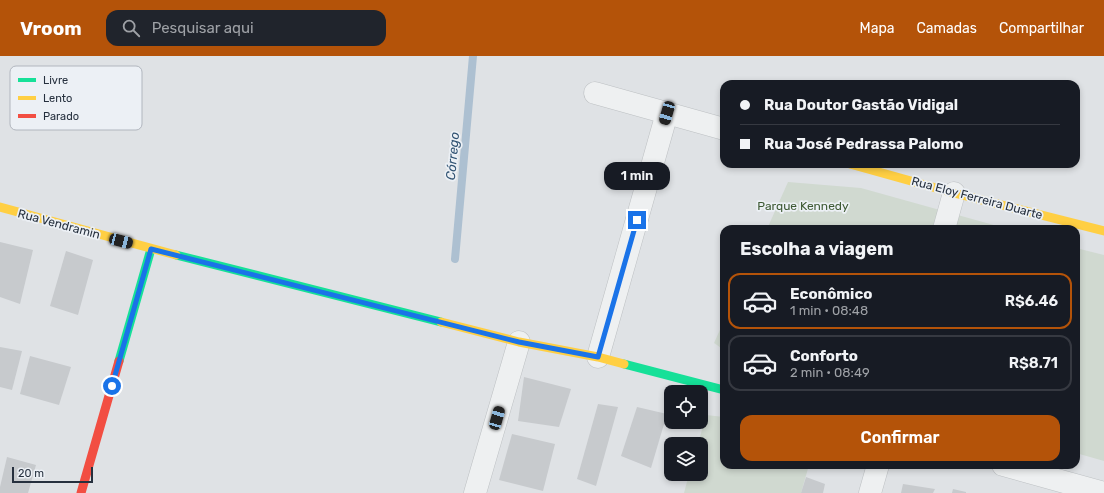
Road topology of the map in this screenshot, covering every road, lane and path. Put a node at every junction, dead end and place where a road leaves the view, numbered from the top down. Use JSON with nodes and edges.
{"nodes":[{"id":1,"x":595,"y":93,"type":"dead end"},
{"id":2,"x":667,"y":113,"type":"junction"},
{"id":3,"x":720,"y":128,"type":"edge"},
{"id":4,"x":864,"y":168,"type":"edge"},
{"id":5,"x":954,"y":193,"type":"junction"},
{"id":6,"x":0,"y":207,"type":"edge"},
{"id":7,"x":945,"y":225,"type":"edge"},
{"id":8,"x":1104,"y":231,"type":"edge"},
{"id":9,"x":151,"y":249,"type":"junction"},
{"id":10,"x":519,"y":342,"type":"junction"},
{"id":11,"x":598,"y":357,"type":"junction"},
{"id":12,"x":720,"y":389,"type":"edge"},
{"id":13,"x":877,"y":469,"type":"edge"},
{"id":14,"x":1017,"y":469,"type":"edge"},
{"id":15,"x":82,"y":493,"type":"edge"},
{"id":16,"x":475,"y":493,"type":"edge"},
{"id":17,"x":870,"y":493,"type":"edge"},
{"id":18,"x":1104,"y":493,"type":"edge"}],
"edges":[{"from":1,"to":2,"type":"street"},
{"from":2,"to":3,"type":"street"},
{"from":2,"to":11,"type":"street"},
{"from":4,"to":5,"type":"street","name":"Rua Eloy Ferreira Duarte"},
{"from":5,"to":7,"type":"street"},
{"from":5,"to":8,"type":"street","name":"Rua Eloy Ferreira Duarte"},
{"from":6,"to":9,"type":"street","name":"Rua Vendramin"},
{"from":9,"to":10,"type":"street","name":"Rua Vendramin"},
{"from":9,"to":15,"type":"street"},
{"from":10,"to":11,"type":"street","name":"Rua Vendramin"},
{"from":10,"to":16,"type":"street"},
{"from":11,"to":12,"type":"street","name":"Rua Vendramin"},
{"from":13,"to":17,"type":"street"},
{"from":14,"to":18,"type":"street"}]}
